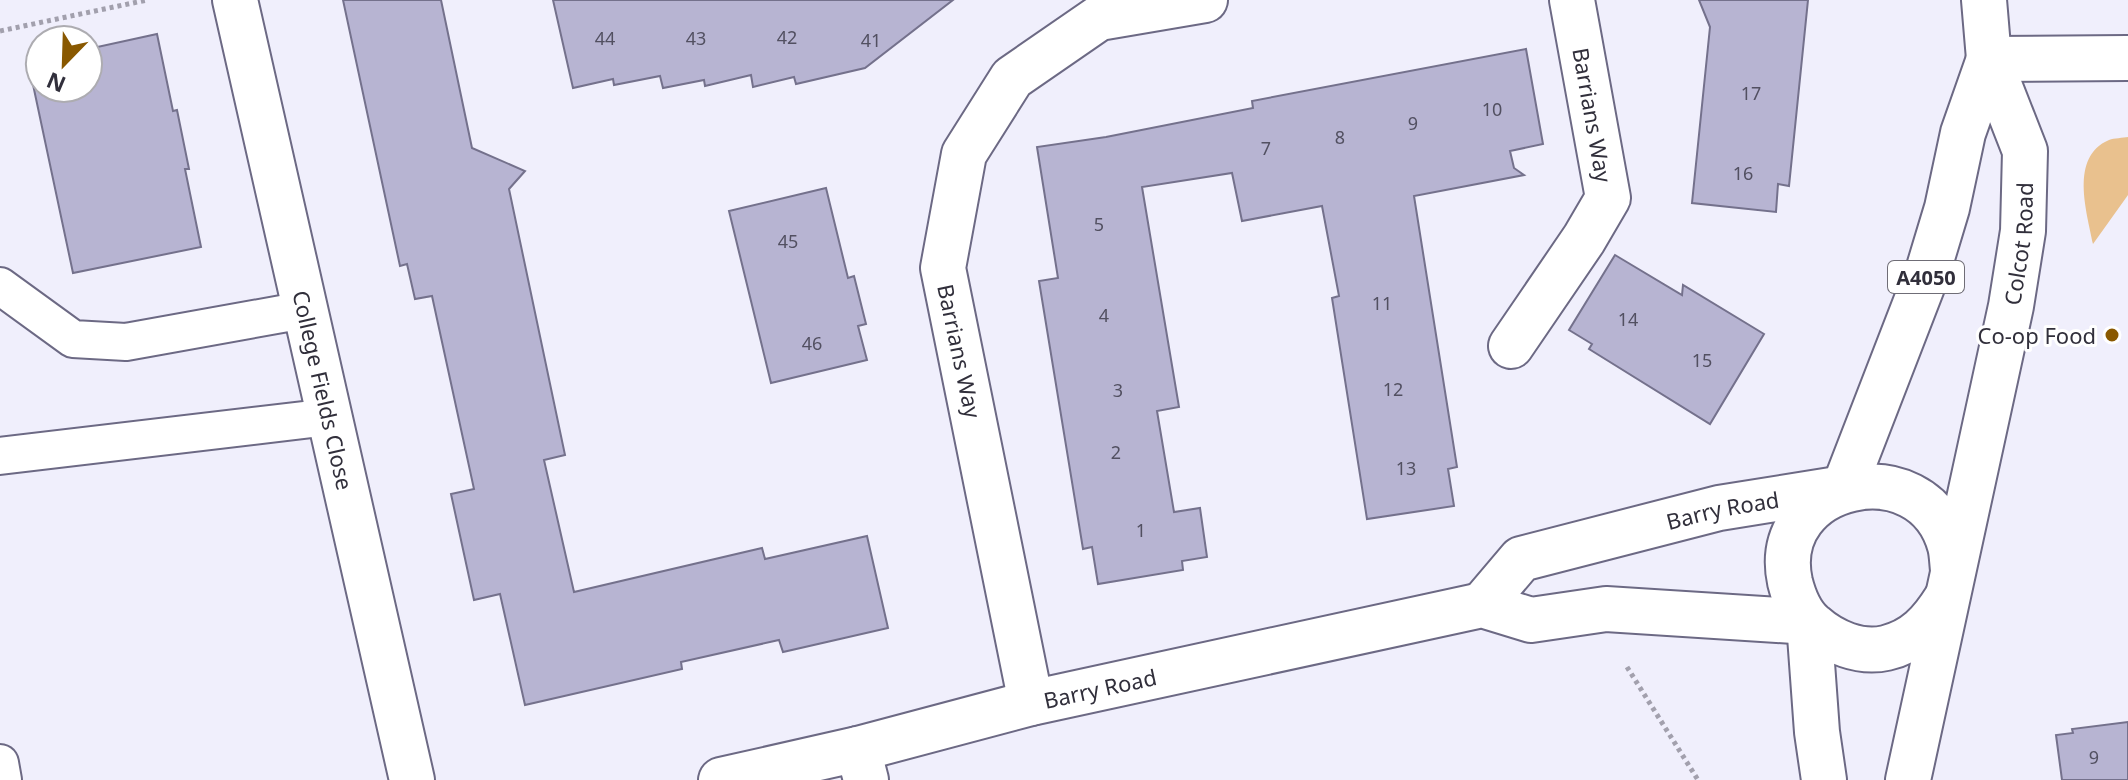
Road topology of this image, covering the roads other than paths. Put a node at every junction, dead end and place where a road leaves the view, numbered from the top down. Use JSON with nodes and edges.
{"nodes":[{"id":1,"x":235,"y":0,"type":"edge"},
{"id":2,"x":1205,"y":0,"type":"edge"},
{"id":3,"x":1572,"y":0,"type":"edge"},
{"id":4,"x":1984,"y":0,"type":"edge"},
{"id":5,"x":2128,"y":58,"type":"edge"},
{"id":6,"x":1989,"y":59,"type":"junction"},
{"id":7,"x":0,"y":286,"type":"edge"},
{"id":8,"x":304,"y":310,"type":"junction"},
{"id":9,"x":1511,"y":346,"type":"dead end"},
{"id":10,"x":329,"y":417,"type":"junction"},
{"id":11,"x":0,"y":456,"type":"edge"},
{"id":12,"x":1844,"y":488,"type":"junction"},
{"id":13,"x":1950,"y":586,"type":"junction"},
{"id":14,"x":1482,"y":605,"type":"junction"},
{"id":15,"x":1809,"y":622,"type":"junction"},
{"id":16,"x":1031,"y":703,"type":"junction"},
{"id":17,"x":0,"y":763,"type":"edge"},
{"id":18,"x":862,"y":764,"type":"edge"},
{"id":19,"x":3,"y":780,"type":"edge"},
{"id":20,"x":412,"y":780,"type":"edge"},
{"id":21,"x":721,"y":780,"type":"edge"},
{"id":22,"x":1824,"y":780,"type":"edge"},
{"id":23,"x":1908,"y":780,"type":"edge"}],
"edges":[{"from":1,"to":8,"type":"street","name":"College Fields Close"},
{"from":2,"to":16,"type":"street","name":"Barrians Way"},
{"from":3,"to":9,"type":"street","name":"Barrians Way"},
{"from":4,"to":6,"type":"street","name":"Colcot Road","number":"A4050"},
{"from":5,"to":6,"type":"street"},
{"from":6,"to":12,"type":"street","name":"Colcot Road","number":"A4050"},
{"from":6,"to":13,"type":"street","name":"Colcot Road","number":"A4050"},
{"from":7,"to":8,"type":"lane"},
{"from":8,"to":10,"type":"street","name":"College Fields Close"},
{"from":10,"to":11,"type":"lane"},
{"from":10,"to":20,"type":"street","name":"College Fields Close"},
{"from":12,"to":13,"type":"street","name":"Colcot Road","number":"A4050"},
{"from":12,"to":14,"type":"street","name":"Barry Road"},
{"from":12,"to":15,"type":"street"},
{"from":13,"to":15,"type":"street","name":"Colcot Road","number":"A4050"},
{"from":13,"to":23,"type":"street","name":"Colcot Road","number":"A4050"},
{"from":14,"to":15,"type":"street","name":"Barry Road"},
{"from":14,"to":16,"type":"street","name":"Barry Road"},
{"from":15,"to":22,"type":"street"},
{"from":16,"to":18,"type":"street","name":"Barry Road"},
{"from":17,"to":19,"type":"lane"},
{"from":18,"to":21,"type":"street","name":"Barry Road"}]}
